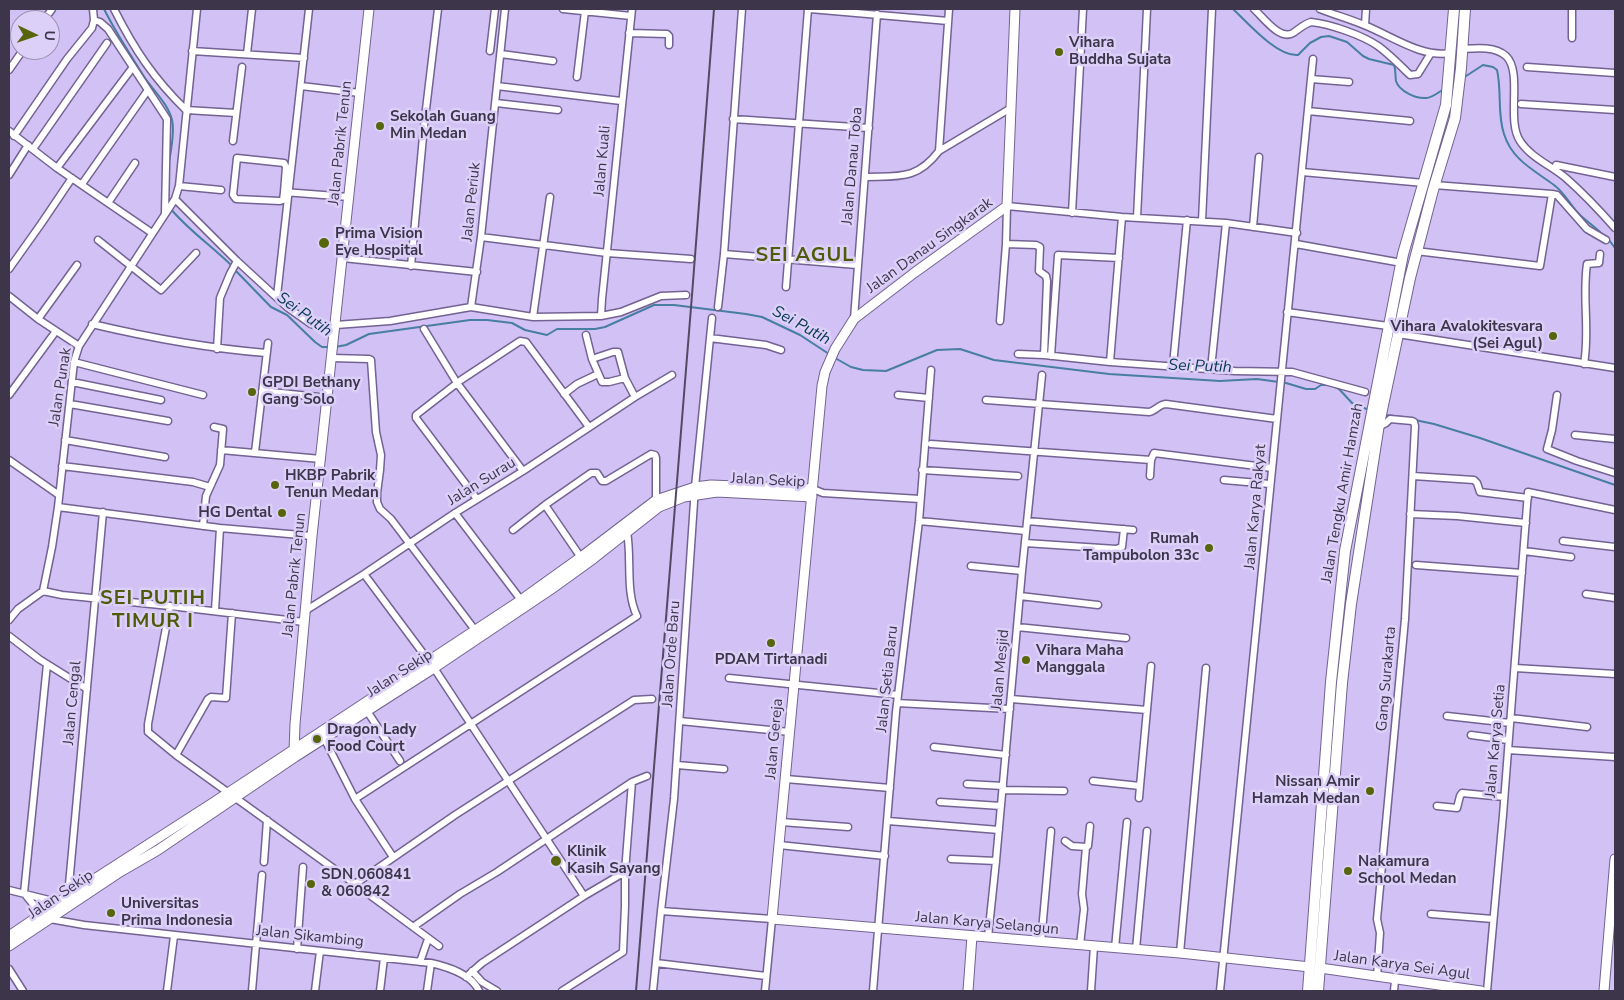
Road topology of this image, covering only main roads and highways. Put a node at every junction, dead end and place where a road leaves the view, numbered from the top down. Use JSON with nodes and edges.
{"nodes":[{"id":1,"x":1454,"y":9,"type":"edge"},
{"id":2,"x":1465,"y":9,"type":"edge"},
{"id":3,"x":1453,"y":91,"type":"junction"},
{"id":4,"x":1429,"y":184,"type":"junction"},
{"id":5,"x":1415,"y":254,"type":"junction"},
{"id":6,"x":1402,"y":259,"type":"junction"},
{"id":7,"x":1380,"y":398,"type":"junction"},
{"id":8,"x":1380,"y":423,"type":"junction"},
{"id":9,"x":1331,"y":682,"type":"junction"},
{"id":10,"x":1342,"y":682,"type":"junction"},
{"id":11,"x":1325,"y":756,"type":"junction"},
{"id":12,"x":1337,"y":757,"type":"junction"},
{"id":13,"x":1315,"y":968,"type":"junction"},
{"id":14,"x":1308,"y":991,"type":"edge"},
{"id":15,"x":1318,"y":991,"type":"edge"}],
"edges":[{"from":1,"to":3,"type":"main road","name":"Jalan Tengku Amir Hamzah"},
{"from":2,"to":3,"type":"main road","name":"Jalan Tengku Amir Hamzah"},
{"from":3,"to":4,"type":"main road","name":"Jalan Tengku Amir Hamzah"},
{"from":4,"to":5,"type":"main road","name":"Jalan Tengku Amir Hamzah"},
{"from":4,"to":6,"type":"main road","name":"Jalan Tengku Amir Hamzah"},
{"from":5,"to":6,"type":"main road"},
{"from":5,"to":7,"type":"main road","name":"Jalan Tengku Amir Hamzah"},
{"from":6,"to":7,"type":"main road","name":"Jalan Tengku Amir Hamzah"},
{"from":7,"to":8,"type":"main road","name":"Jalan Tengku Amir Hamzah"},
{"from":8,"to":9,"type":"main road","name":"Jalan Tengku Amir Hamzah"},
{"from":8,"to":10,"type":"main road","name":"Jalan Tengku Amir Hamzah"},
{"from":9,"to":10,"type":"main road"},
{"from":9,"to":11,"type":"main road","name":"Jalan Tengku Amir Hamzah"},
{"from":10,"to":12,"type":"main road","name":"Jalan Tengku Amir Hamzah"},
{"from":11,"to":12,"type":"main road"},
{"from":11,"to":13,"type":"main road","name":"Jalan Tengku Amir Hamzah"},
{"from":12,"to":13,"type":"main road","name":"Jalan Tengku Amir Hamzah"},
{"from":13,"to":14,"type":"main road","name":"Jalan Tengku Amir Hamzah"},
{"from":13,"to":15,"type":"main road","name":"Jalan Tengku Amir Hamzah"}]}
